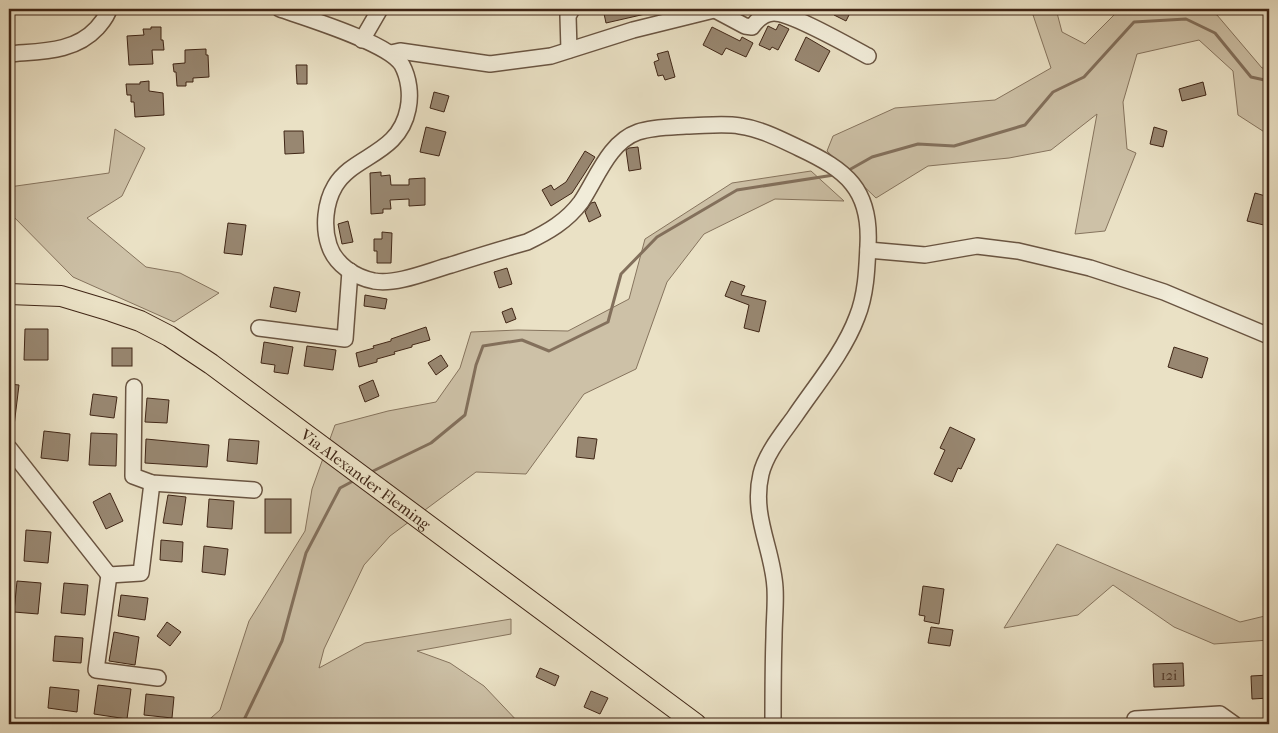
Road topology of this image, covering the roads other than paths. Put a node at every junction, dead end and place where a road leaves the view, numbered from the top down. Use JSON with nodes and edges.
{"nodes":[{"id":1,"x":109,"y":9,"type":"edge"},
{"id":2,"x":280,"y":9,"type":"edge"},
{"id":3,"x":380,"y":9,"type":"edge"},
{"id":4,"x":572,"y":9,"type":"edge"},
{"id":5,"x":716,"y":9,"type":"edge"},
{"id":6,"x":362,"y":40,"type":"junction"},
{"id":7,"x":570,"y":50,"type":"junction"},
{"id":8,"x":390,"y":53,"type":"junction"},
{"id":9,"x":9,"y":54,"type":"edge"},
{"id":10,"x":868,"y":56,"type":"dead end"},
{"id":11,"x":868,"y":250,"type":"junction"},
{"id":12,"x":350,"y":271,"type":"junction"},
{"id":13,"x":9,"y":294,"type":"edge"},
{"id":14,"x":259,"y":328,"type":"dead end"},
{"id":15,"x":1269,"y":336,"type":"edge"},
{"id":16,"x":134,"y":387,"type":"dead end"},
{"id":17,"x":9,"y":448,"type":"edge"},
{"id":18,"x":152,"y":483,"type":"junction"},
{"id":19,"x":254,"y":490,"type":"dead end"},
{"id":20,"x":109,"y":575,"type":"junction"},
{"id":21,"x":158,"y":678,"type":"dead end"},
{"id":22,"x":694,"y":722,"type":"edge"},
{"id":23,"x":773,"y":723,"type":"edge"},
{"id":24,"x":1136,"y":724,"type":"edge"},
{"id":25,"x":1234,"y":724,"type":"edge"}],
"edges":[{"from":1,"to":9,"type":"street"},
{"from":2,"to":6,"type":"street"},
{"from":3,"to":6,"type":"street"},
{"from":4,"to":7,"type":"street"},
{"from":5,"to":7,"type":"street"},
{"from":5,"to":10,"type":"street"},
{"from":6,"to":8,"type":"street"},
{"from":7,"to":8,"type":"street"},
{"from":8,"to":12,"type":"street"},
{"from":11,"to":12,"type":"street"},
{"from":11,"to":15,"type":"street"},
{"from":11,"to":23,"type":"street"},
{"from":12,"to":14,"type":"street"},
{"from":13,"to":22,"type":"main road","name":"Via Alexander Fleming"},
{"from":16,"to":18,"type":"street"},
{"from":17,"to":20,"type":"street"},
{"from":18,"to":19,"type":"street"},
{"from":18,"to":20,"type":"street"},
{"from":20,"to":21,"type":"street"},
{"from":24,"to":25,"type":"street"}]}
